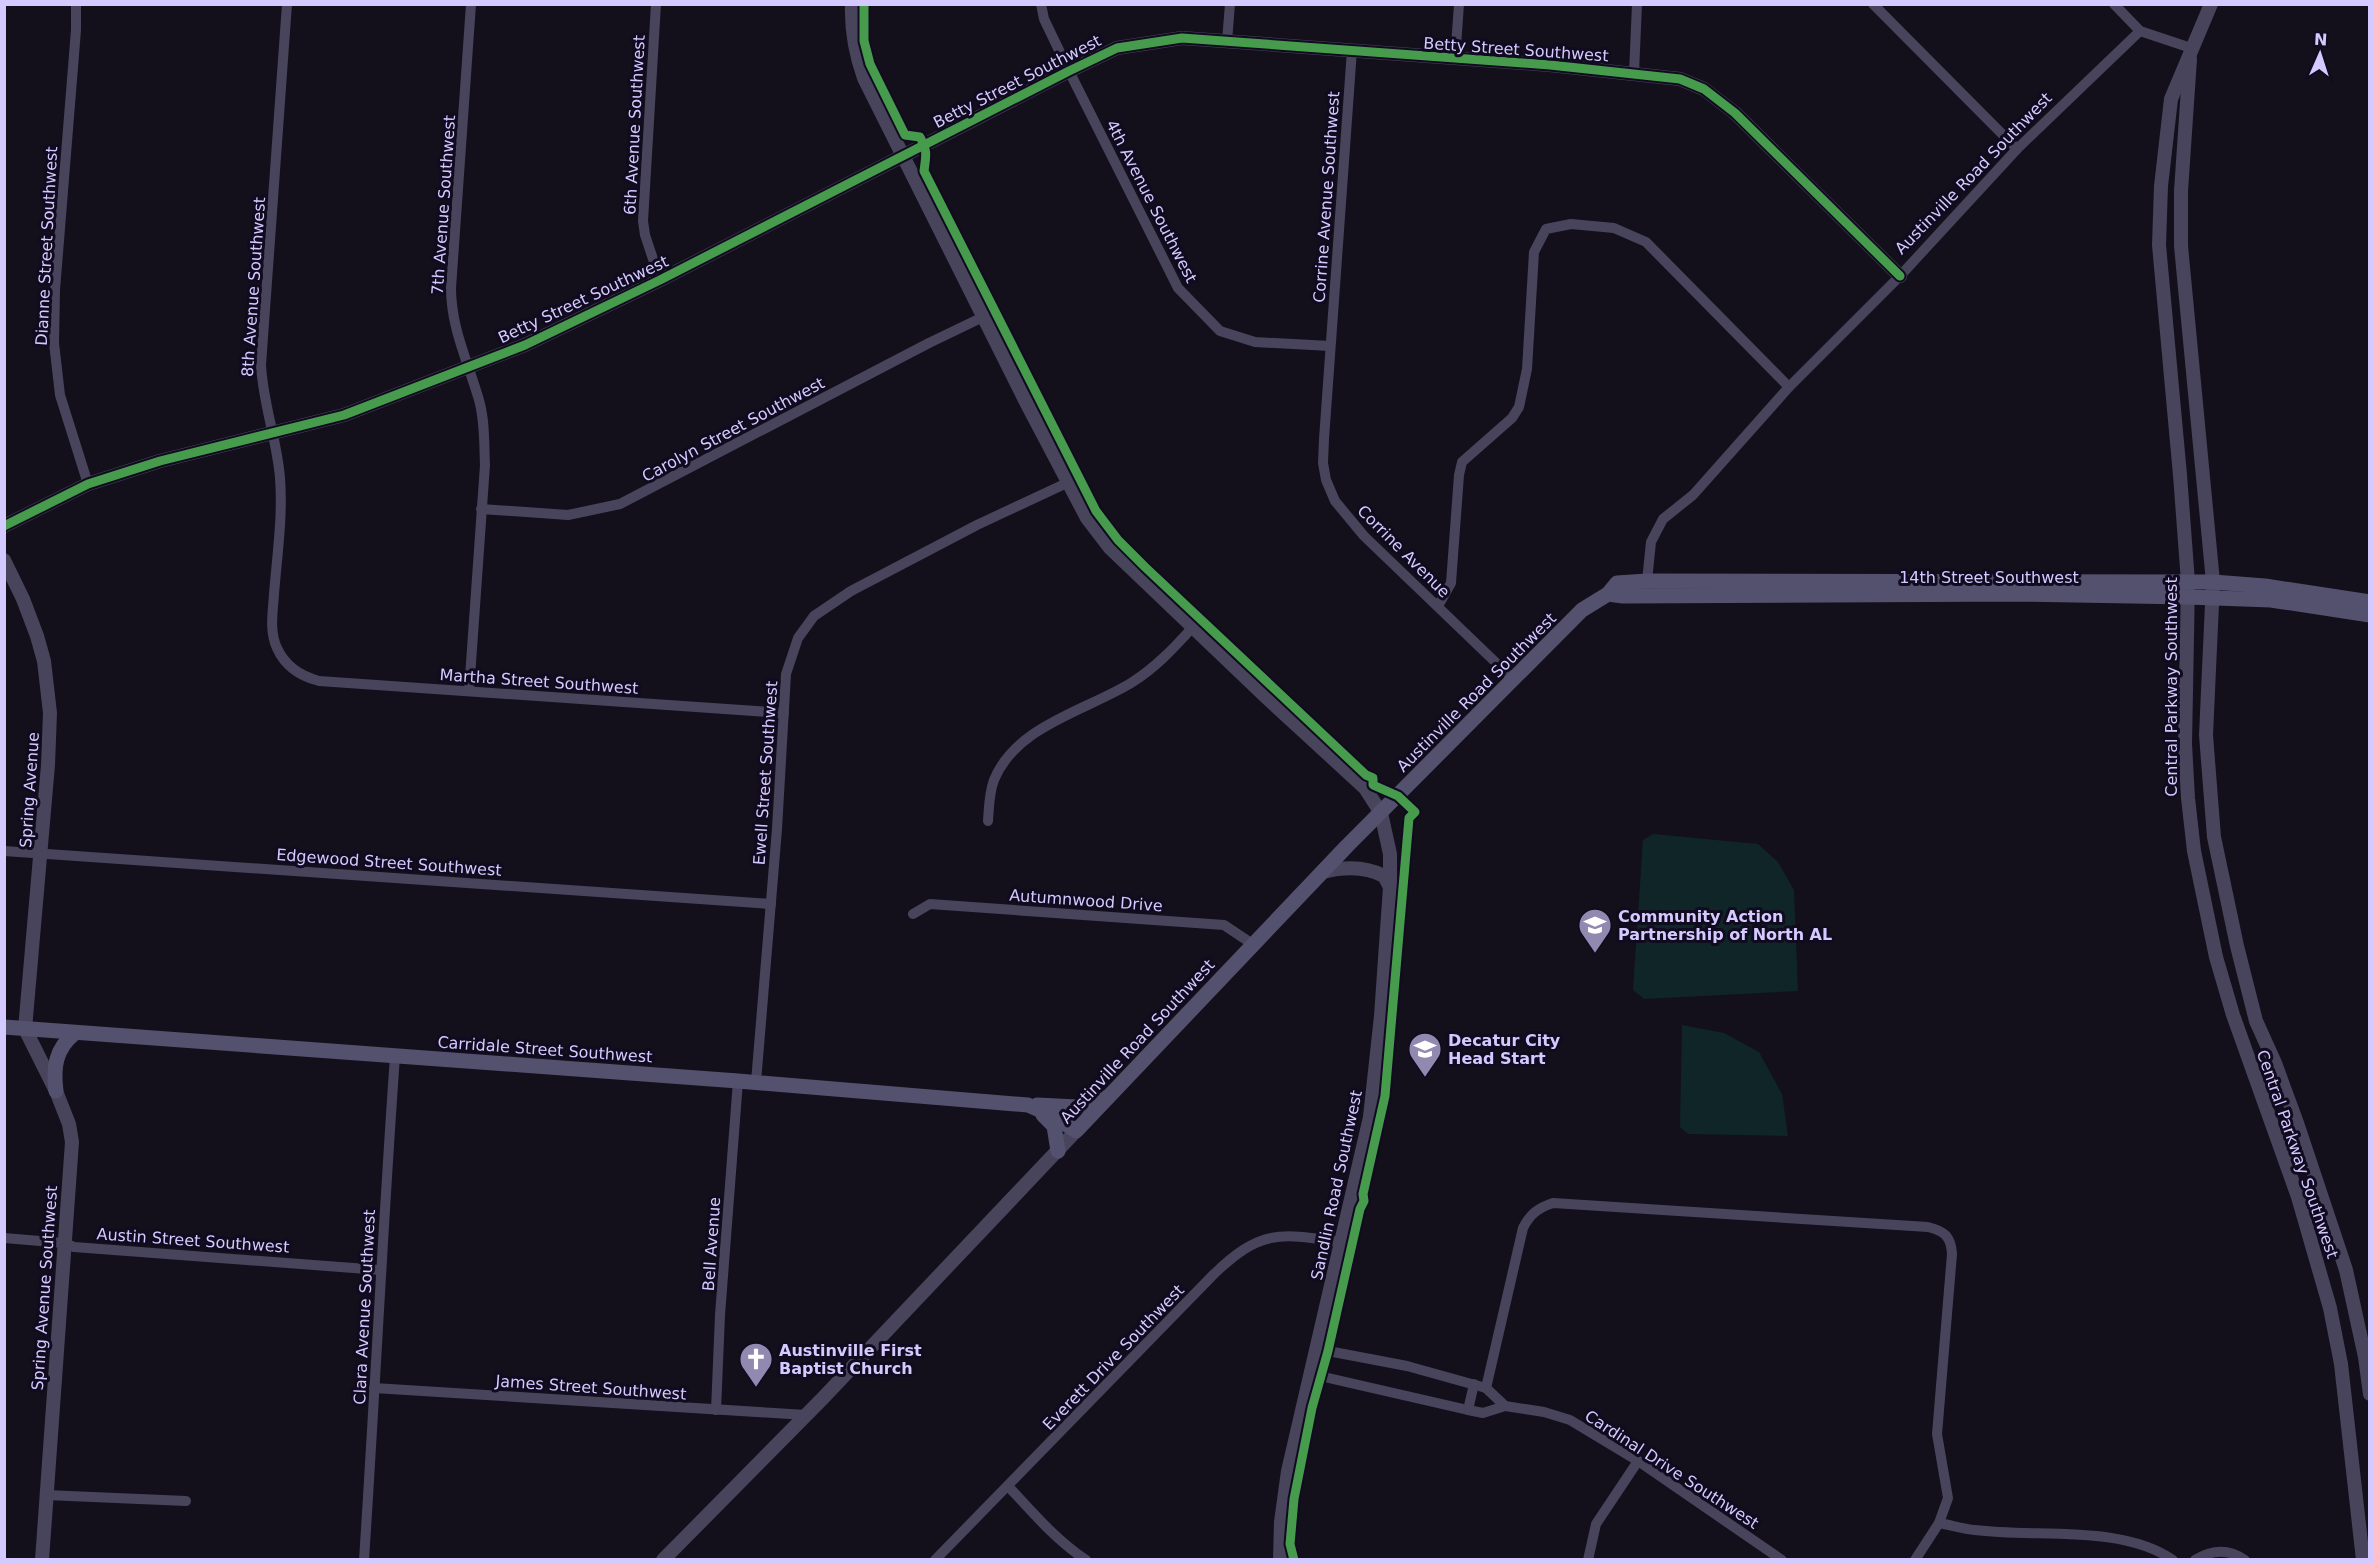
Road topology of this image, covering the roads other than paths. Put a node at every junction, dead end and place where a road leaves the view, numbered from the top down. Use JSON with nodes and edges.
{"nodes":[{"id":1,"x":76,"y":4,"type":"edge"},
{"id":2,"x":287,"y":4,"type":"edge"},
{"id":3,"x":471,"y":4,"type":"edge"},
{"id":4,"x":656,"y":4,"type":"edge"},
{"id":5,"x":852,"y":4,"type":"edge"},
{"id":6,"x":1041,"y":4,"type":"edge"},
{"id":7,"x":1230,"y":4,"type":"edge"},
{"id":8,"x":1459,"y":4,"type":"edge"},
{"id":9,"x":1637,"y":4,"type":"edge"},
{"id":10,"x":1873,"y":4,"type":"edge"},
{"id":11,"x":2114,"y":4,"type":"edge"},
{"id":12,"x":2211,"y":4,"type":"edge"},
{"id":13,"x":2140,"y":31,"type":"junction"},
{"id":14,"x":1227,"y":41,"type":"junction"},
{"id":15,"x":2191,"y":48,"type":"junction"},
{"id":16,"x":1352,"y":50,"type":"junction"},
{"id":17,"x":1455,"y":60,"type":"junction"},
{"id":18,"x":1069,"y":71,"type":"junction"},
{"id":19,"x":1634,"y":73,"type":"junction"},
{"id":20,"x":2017,"y":149,"type":"junction"},
{"id":21,"x":904,"y":156,"type":"junction"},
{"id":22,"x":1900,"y":276,"type":"junction"},
{"id":23,"x":660,"y":280,"type":"junction"},
{"id":24,"x":985,"y":316,"type":"junction"},
{"id":25,"x":1330,"y":346,"type":"junction"},
{"id":26,"x":467,"y":369,"type":"junction"},
{"id":27,"x":1789,"y":387,"type":"junction"},
{"id":28,"x":272,"y":434,"type":"junction"},
{"id":29,"x":1069,"y":482,"type":"junction"},
{"id":30,"x":88,"y":484,"type":"junction"},
{"id":31,"x":481,"y":509,"type":"junction"},
{"id":32,"x":4,"y":526,"type":"edge"},
{"id":33,"x":4,"y":560,"type":"edge"},
{"id":34,"x":1647,"y":580,"type":"junction"},
{"id":35,"x":2188,"y":590,"type":"junction"},
{"id":36,"x":2213,"y":590,"type":"junction"},
{"id":37,"x":1608,"y":594,"type":"junction"},
{"id":38,"x":2370,"y":602,"type":"edge"},
{"id":39,"x":1438,"y":606,"type":"junction"},
{"id":40,"x":2370,"y":615,"type":"edge"},
{"id":41,"x":1192,"y":628,"type":"junction"},
{"id":42,"x":294,"y":670,"type":"joint"},
{"id":43,"x":1514,"y":680,"type":"junction"},
{"id":44,"x":469,"y":691,"type":"junction"},
{"id":45,"x":784,"y":713,"type":"junction"},
{"id":46,"x":1381,"y":813,"type":"junction"},
{"id":47,"x":988,"y":821,"type":"dead end"},
{"id":48,"x":4,"y":850,"type":"edge"},
{"id":49,"x":41,"y":853,"type":"junction"},
{"id":50,"x":1323,"y":872,"type":"junction"},
{"id":51,"x":1390,"y":887,"type":"junction"},
{"id":52,"x":771,"y":904,"type":"junction"},
{"id":53,"x":913,"y":914,"type":"dead end"},
{"id":54,"x":1254,"y":945,"type":"junction"},
{"id":55,"x":4,"y":1028,"type":"edge"},
{"id":56,"x":25,"y":1029,"type":"junction"},
{"id":57,"x":75,"y":1033,"type":"junction"},
{"id":58,"x":395,"y":1056,"type":"junction"},
{"id":59,"x":738,"y":1081,"type":"junction"},
{"id":60,"x":756,"y":1082,"type":"junction"},
{"id":61,"x":56,"y":1091,"type":"junction"},
{"id":62,"x":1108,"y":1097,"type":"junction"},
{"id":63,"x":1028,"y":1105,"type":"junction"},
{"id":64,"x":1076,"y":1131,"type":"junction"},
{"id":65,"x":1058,"y":1152,"type":"junction"},
{"id":66,"x":4,"y":1238,"type":"edge"},
{"id":67,"x":1341,"y":1242,"type":"junction"},
{"id":68,"x":64,"y":1243,"type":"junction"},
{"id":69,"x":380,"y":1270,"type":"junction"},
{"id":70,"x":1316,"y":1351,"type":"junction"},
{"id":71,"x":1311,"y":1374,"type":"junction"},
{"id":72,"x":1474,"y":1384,"type":"junction"},
{"id":73,"x":374,"y":1388,"type":"junction"},
{"id":74,"x":1486,"y":1388,"type":"junction"},
{"id":75,"x":2370,"y":1394,"type":"edge"},
{"id":76,"x":1505,"y":1406,"type":"junction"},
{"id":77,"x":716,"y":1410,"type":"junction"},
{"id":78,"x":1468,"y":1410,"type":"junction"},
{"id":79,"x":806,"y":1415,"type":"junction"},
{"id":80,"x":1638,"y":1461,"type":"junction"},
{"id":81,"x":1008,"y":1486,"type":"junction"},
{"id":82,"x":46,"y":1495,"type":"junction"},
{"id":83,"x":186,"y":1502,"type":"dead end"},
{"id":84,"x":1939,"y":1523,"type":"junction"},
{"id":85,"x":42,"y":1560,"type":"edge"},
{"id":86,"x":364,"y":1560,"type":"edge"},
{"id":87,"x":663,"y":1560,"type":"edge"},
{"id":88,"x":935,"y":1560,"type":"edge"},
{"id":89,"x":1086,"y":1560,"type":"edge"},
{"id":90,"x":1280,"y":1560,"type":"edge"},
{"id":91,"x":1588,"y":1560,"type":"edge"},
{"id":92,"x":1782,"y":1560,"type":"edge"},
{"id":93,"x":1915,"y":1560,"type":"edge"},
{"id":94,"x":2173,"y":1560,"type":"edge"},
{"id":95,"x":2194,"y":1560,"type":"edge"},
{"id":96,"x":2245,"y":1560,"type":"edge"},
{"id":97,"x":2363,"y":1560,"type":"edge"}],
"edges":[{"from":1,"to":30,"type":"street","name":"Dianne Street Southwest"},
{"from":2,"to":28,"type":"street","name":"8th Avenue Southwest"},
{"from":3,"to":26,"type":"street","name":"7th Avenue Southwest"},
{"from":4,"to":23,"type":"street","name":"6th Avenue Southwest"},
{"from":5,"to":21,"type":"street"},
{"from":6,"to":18,"type":"street","name":"4th Avenue Southwest"},
{"from":7,"to":14,"type":"street"},
{"from":8,"to":17,"type":"street"},
{"from":9,"to":19,"type":"street"},
{"from":10,"to":20,"type":"street"},
{"from":11,"to":13,"type":"street"},
{"from":12,"to":15,"type":"street","name":"Central Parkway Southwest"},
{"from":13,"to":15,"type":"street"},
{"from":13,"to":20,"type":"street","name":"Austinville Road Southwest"},
{"from":14,"to":16,"type":"street","name":"Betty Street Southwest"},
{"from":14,"to":18,"type":"street","name":"Betty Street Southwest"},
{"from":15,"to":35,"type":"street","name":"Central Parkway Southwest"},
{"from":15,"to":36,"type":"street","name":"Central Parkway Southwest"},
{"from":16,"to":17,"type":"street","name":"Betty Street Southwest"},
{"from":16,"to":25,"type":"street","name":"Corrine Avenue Southwest"},
{"from":17,"to":19,"type":"street","name":"Betty Street Southwest"},
{"from":18,"to":21,"type":"street","name":"Betty Street Southwest"},
{"from":18,"to":25,"type":"street","name":"4th Avenue Southwest"},
{"from":19,"to":22,"type":"street","name":"Betty Street Southwest"},
{"from":20,"to":22,"type":"street","name":"Austinville Road Southwest"},
{"from":21,"to":23,"type":"street","name":"Betty Street Southwest"},
{"from":21,"to":24,"type":"street"},
{"from":22,"to":27,"type":"street","name":"Austinville Road Southwest"},
{"from":23,"to":26,"type":"street","name":"Betty Street Southwest"},
{"from":24,"to":29,"type":"street"},
{"from":24,"to":31,"type":"street","name":"Carolyn Street Southwest"},
{"from":25,"to":39,"type":"street","name":"Corrine Avenue"},
{"from":26,"to":28,"type":"street","name":"Betty Street Southwest"},
{"from":26,"to":31,"type":"street","name":"7th Avenue Southwest"},
{"from":27,"to":34,"type":"street","name":"Austinville Road Southwest"},
{"from":27,"to":39,"type":"street"},
{"from":28,"to":30,"type":"street","name":"Betty Street Southwest"},
{"from":28,"to":42,"type":"street","name":"8th Avenue Southwest"},
{"from":29,"to":41,"type":"street"},
{"from":29,"to":45,"type":"street","name":"Ewell Street Southwest"},
{"from":30,"to":32,"type":"street","name":"Betty Street Southwest"},
{"from":31,"to":44,"type":"street","name":"7th Avenue Southwest"},
{"from":33,"to":49,"type":"street","name":"Spring Avenue"},
{"from":34,"to":35,"type":"main road","name":"14th Street Southwest"},
{"from":34,"to":37,"type":"main road","name":"Austinville Road Southwest"},
{"from":35,"to":36,"type":"main road","name":"14th Street Southwest"},
{"from":35,"to":37,"type":"main road","name":"14th Street Southwest"},
{"from":35,"to":97,"type":"street","name":"Central Parkway Southwest"},
{"from":36,"to":38,"type":"main road","name":"14th Street Southwest"},
{"from":36,"to":40,"type":"main road","name":"14th Street Southwest"},
{"from":36,"to":75,"type":"street","name":"Central Parkway Southwest"},
{"from":37,"to":43,"type":"main road","name":"Austinville Road Southwest"},
{"from":39,"to":43,"type":"street","name":"Corrine Avenue"},
{"from":41,"to":46,"type":"street"},
{"from":41,"to":47,"type":"street"},
{"from":42,"to":44,"type":"street","name":"Martha Street Southwest"},
{"from":43,"to":46,"type":"main road","name":"Austinville Road Southwest"},
{"from":44,"to":45,"type":"street","name":"Martha Street Southwest"},
{"from":45,"to":52,"type":"street","name":"Ewell Street Southwest"},
{"from":46,"to":50,"type":"main road","name":"Austinville Road Southwest"},
{"from":46,"to":51,"type":"street","name":"Sandlin Road Southwest"},
{"from":48,"to":49,"type":"street","name":"Edgewood Street Southwest"},
{"from":49,"to":52,"type":"street","name":"Edgewood Street Southwest"},
{"from":49,"to":56,"type":"street","name":"Spring Avenue"},
{"from":50,"to":51,"type":"street"},
{"from":50,"to":54,"type":"main road","name":"Austinville Road Southwest"},
{"from":51,"to":67,"type":"street","name":"Sandlin Road Southwest"},
{"from":52,"to":60,"type":"street","name":"Ewell Street Southwest"},
{"from":53,"to":54,"type":"street","name":"Autumnwood Drive"},
{"from":54,"to":62,"type":"main road","name":"Austinville Road Southwest"},
{"from":55,"to":56,"type":"main road","name":"Carridale Street Southwest"},
{"from":56,"to":57,"type":"main road","name":"Carridale Street Southwest"},
{"from":56,"to":61,"type":"street","name":"Spring Avenue Southwest"},
{"from":57,"to":58,"type":"main road","name":"Carridale Street Southwest"},
{"from":57,"to":61,"type":"main road"},
{"from":58,"to":59,"type":"main road","name":"Carridale Street Southwest"},
{"from":58,"to":69,"type":"street","name":"Clara Avenue Southwest"},
{"from":59,"to":60,"type":"main road","name":"Carridale Street Southwest"},
{"from":59,"to":77,"type":"street","name":"Bell Avenue"},
{"from":60,"to":63,"type":"main road","name":"Carridale Street Southwest"},
{"from":61,"to":68,"type":"street","name":"Spring Avenue Southwest"},
{"from":62,"to":63,"type":"main road"},
{"from":62,"to":64,"type":"main road","name":"Austinville Road Southwest"},
{"from":63,"to":64,"type":"main road","name":"Carridale Street Southwest"},
{"from":63,"to":65,"type":"main road"},
{"from":64,"to":65,"type":"street","name":"Austinville Road Southwest"},
{"from":65,"to":79,"type":"street","name":"Austinville Road Southwest"},
{"from":66,"to":68,"type":"street","name":"Austin Street Southwest"},
{"from":67,"to":70,"type":"street","name":"Sandlin Road Southwest"},
{"from":67,"to":81,"type":"street","name":"Everett Drive Southwest"},
{"from":68,"to":69,"type":"street","name":"Austin Street Southwest"},
{"from":68,"to":82,"type":"street","name":"Spring Avenue Southwest"},
{"from":69,"to":73,"type":"street","name":"Clara Avenue Southwest"},
{"from":70,"to":71,"type":"street","name":"Sandlin Road Southwest"},
{"from":70,"to":72,"type":"street"},
{"from":71,"to":78,"type":"street","name":"Cardinal Drive Southwest"},
{"from":71,"to":90,"type":"street","name":"Sandlin Road Southwest"},
{"from":72,"to":74,"type":"street"},
{"from":72,"to":78,"type":"street"},
{"from":73,"to":77,"type":"street","name":"James Street Southwest"},
{"from":73,"to":86,"type":"street","name":"Clara Avenue Southwest"},
{"from":74,"to":76,"type":"street"},
{"from":74,"to":84,"type":"street"},
{"from":76,"to":78,"type":"street","name":"Cardinal Drive Southwest"},
{"from":76,"to":80,"type":"street","name":"Cardinal Drive Southwest"},
{"from":77,"to":79,"type":"street","name":"James Street Southwest"},
{"from":79,"to":87,"type":"street","name":"Austinville Road Southwest"},
{"from":80,"to":91,"type":"street"},
{"from":80,"to":92,"type":"street","name":"Cardinal Drive Southwest"},
{"from":81,"to":88,"type":"street","name":"Everett Drive Southwest"},
{"from":81,"to":89,"type":"street"},
{"from":82,"to":83,"type":"street"},
{"from":82,"to":85,"type":"street","name":"Spring Avenue Southwest"},
{"from":84,"to":93,"type":"street"},
{"from":84,"to":94,"type":"street"},
{"from":95,"to":96,"type":"street"}]}
